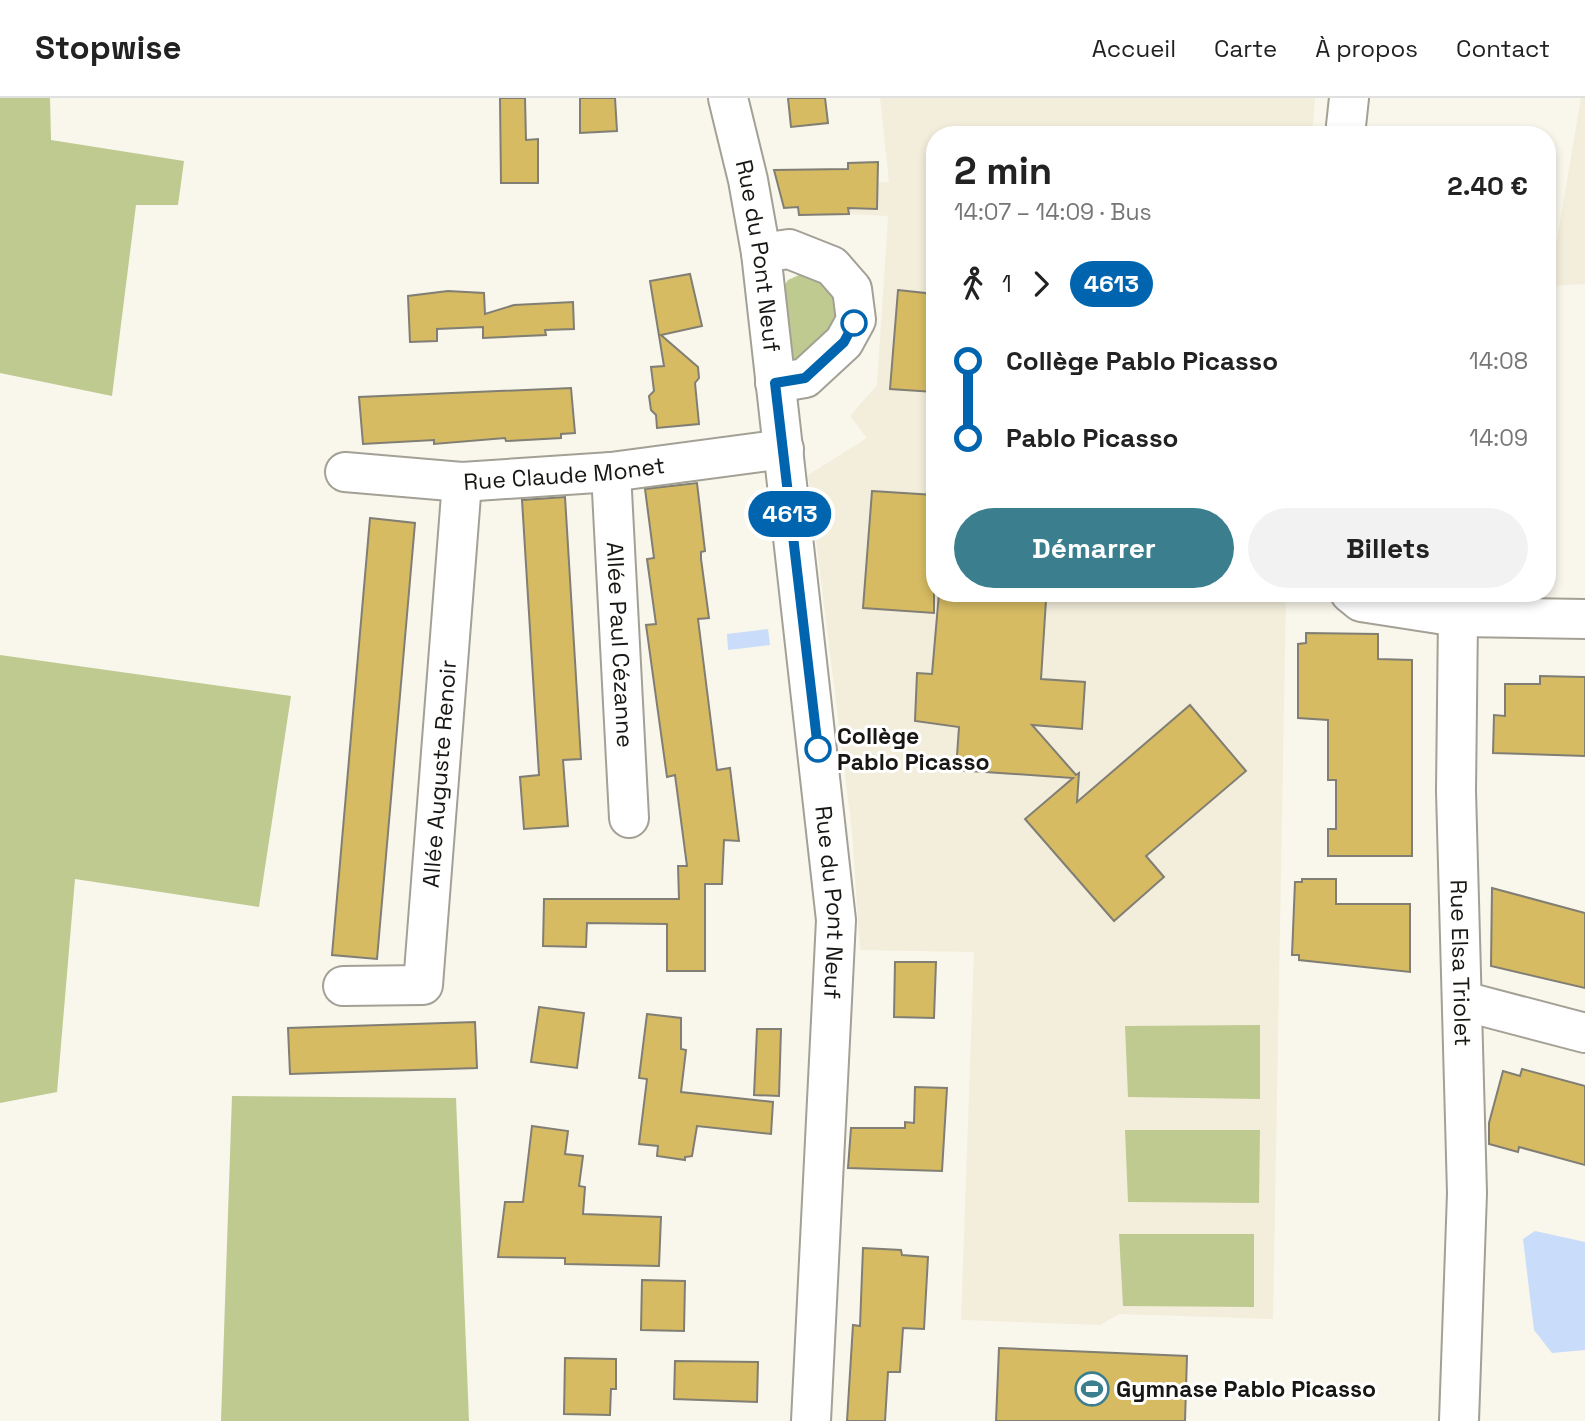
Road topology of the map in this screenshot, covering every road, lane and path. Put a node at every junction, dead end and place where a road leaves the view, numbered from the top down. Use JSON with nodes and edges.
{"nodes":[{"id":1,"x":728,"y":98,"type":"edge"},
{"id":2,"x":1349,"y":98,"type":"edge"},
{"id":3,"x":1346,"y":126,"type":"edge"},
{"id":4,"x":761,"y":253,"type":"junction"},
{"id":5,"x":775,"y":383,"type":"junction"},
{"id":6,"x":784,"y":449,"type":"junction"},
{"id":7,"x":345,"y":472,"type":"dead end"},
{"id":8,"x":611,"y":472,"type":"junction"},
{"id":9,"x":462,"y":482,"type":"junction"},
{"id":10,"x":1361,"y":602,"type":"edge"},
{"id":11,"x":1458,"y":617,"type":"junction"},
{"id":12,"x":1585,"y":619,"type":"edge"},
{"id":13,"x":629,"y":818,"type":"dead end"},
{"id":14,"x":343,"y":986,"type":"dead end"},
{"id":15,"x":1463,"y":1001,"type":"junction"},
{"id":16,"x":1585,"y":1033,"type":"edge"},
{"id":17,"x":811,"y":1421,"type":"edge"},
{"id":18,"x":1459,"y":1421,"type":"edge"}],
"edges":[{"from":1,"to":4,"type":"street","name":"Rue du Pont Neuf"},
{"from":2,"to":3,"type":"street"},
{"from":4,"to":5,"type":"street","name":"Rue du Pont Neuf"},
{"from":4,"to":5,"type":"street"},
{"from":5,"to":6,"type":"street","name":"Rue du Pont Neuf"},
{"from":6,"to":8,"type":"street","name":"Rue Claude Monet"},
{"from":6,"to":17,"type":"street","name":"Rue du Pont Neuf"},
{"from":7,"to":9,"type":"street","name":"Rue Claude Monet"},
{"from":8,"to":9,"type":"street","name":"Rue Claude Monet"},
{"from":8,"to":13,"type":"street","name":"Allée Paul Cézanne"},
{"from":9,"to":14,"type":"street","name":"Allée Auguste Renoir"},
{"from":10,"to":11,"type":"street"},
{"from":11,"to":12,"type":"street"},
{"from":11,"to":15,"type":"street","name":"Rue Elsa Triolet"},
{"from":15,"to":16,"type":"street"},
{"from":15,"to":18,"type":"street","name":"Rue Elsa Triolet"}]}
